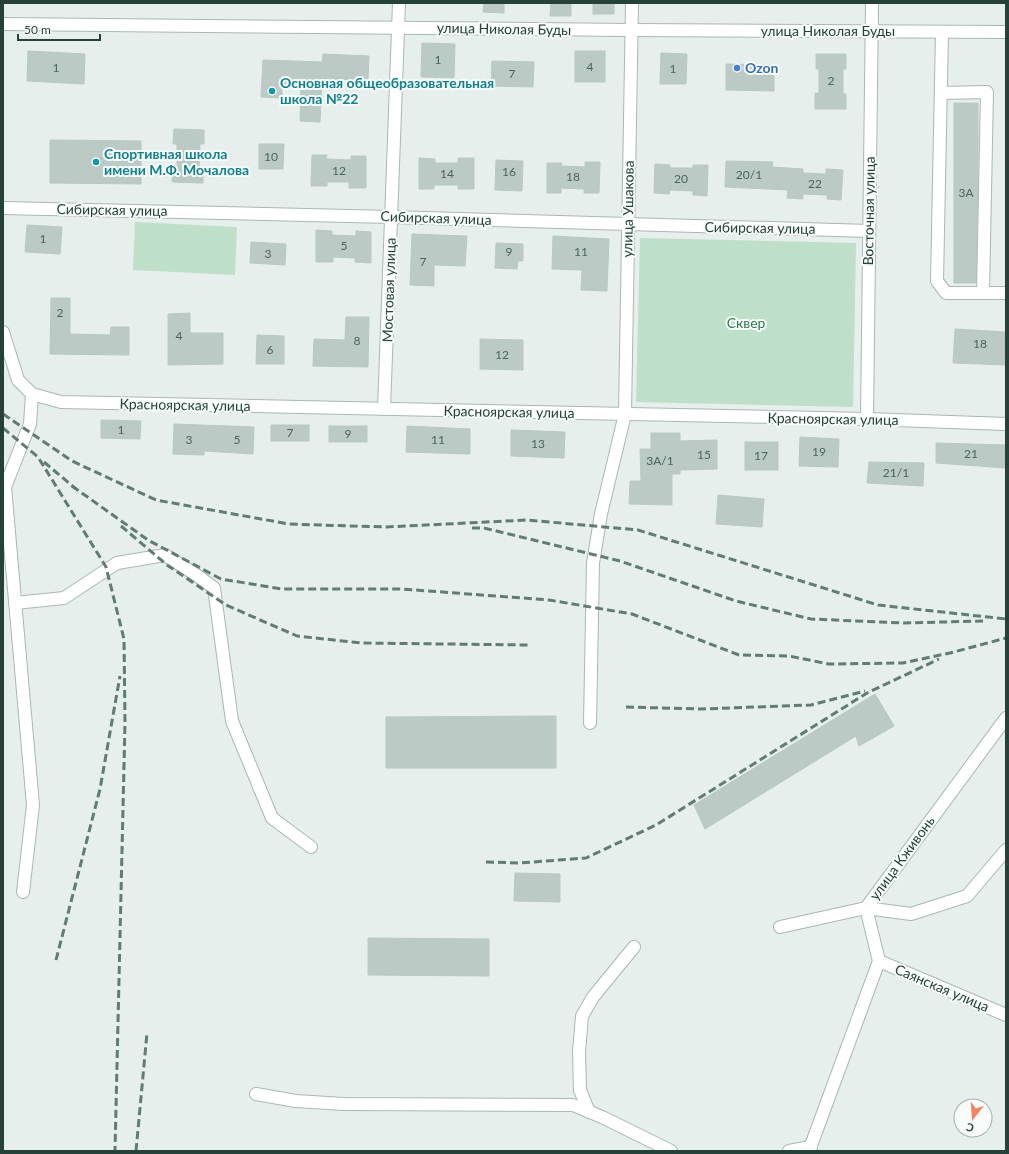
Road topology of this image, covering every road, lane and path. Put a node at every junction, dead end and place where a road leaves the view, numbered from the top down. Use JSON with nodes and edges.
{"nodes":[{"id":1,"x":399,"y":3,"type":"edge"},
{"id":2,"x":632,"y":3,"type":"edge"},
{"id":3,"x":872,"y":3,"type":"edge"},
{"id":4,"x":3,"y":24,"type":"edge"},
{"id":5,"x":398,"y":28,"type":"junction"},
{"id":6,"x":631,"y":30,"type":"junction"},
{"id":7,"x":871,"y":31,"type":"junction"},
{"id":8,"x":942,"y":32,"type":"junction"},
{"id":9,"x":1006,"y":32,"type":"edge"},
{"id":10,"x":941,"y":93,"type":"junction"},
{"id":11,"x":3,"y":208,"type":"edge"},
{"id":12,"x":391,"y":217,"type":"junction"},
{"id":13,"x":628,"y":224,"type":"junction"},
{"id":14,"x":869,"y":230,"type":"junction"},
{"id":15,"x":983,"y":293,"type":"junction"},
{"id":16,"x":1006,"y":294,"type":"edge"},
{"id":17,"x":3,"y":332,"type":"edge"},
{"id":18,"x":32,"y":394,"type":"junction"},
{"id":19,"x":384,"y":409,"type":"junction"},
{"id":20,"x":625,"y":414,"type":"junction"},
{"id":21,"x":867,"y":419,"type":"junction"},
{"id":22,"x":1006,"y":424,"type":"edge"},
{"id":23,"x":16,"y":603,"type":"junction"},
{"id":24,"x":1006,"y":718,"type":"edge"},
{"id":25,"x":590,"y":723,"type":"dead end"},
{"id":26,"x":311,"y":847,"type":"dead end"},
{"id":27,"x":1006,"y":850,"type":"edge"},
{"id":28,"x":23,"y":892,"type":"dead end"},
{"id":29,"x":866,"y":908,"type":"junction"},
{"id":30,"x":780,"y":927,"type":"dead end"},
{"id":31,"x":634,"y":947,"type":"dead end"},
{"id":32,"x":879,"y":961,"type":"junction"},
{"id":33,"x":1006,"y":1015,"type":"edge"},
{"id":34,"x":256,"y":1094,"type":"dead end"},
{"id":35,"x":589,"y":1112,"type":"junction"},
{"id":36,"x":810,"y":1149,"type":"edge"},
{"id":37,"x":671,"y":1151,"type":"edge"},
{"id":38,"x":789,"y":1151,"type":"edge"}],
"edges":[{"from":1,"to":5,"type":"street","name":"Мостовая улица"},
{"from":2,"to":6,"type":"street","name":"улица Ушакова"},
{"from":3,"to":7,"type":"street","name":"Восточная улица"},
{"from":4,"to":5,"type":"street","name":"улица Николая Буды"},
{"from":5,"to":6,"type":"street","name":"улица Николая Буды"},
{"from":5,"to":12,"type":"street","name":"Мостовая улица"},
{"from":6,"to":7,"type":"street","name":"улица Николая Буды"},
{"from":6,"to":13,"type":"street","name":"улица Ушакова"},
{"from":7,"to":8,"type":"street","name":"улица Николая Буды"},
{"from":7,"to":14,"type":"street","name":"Восточная улица"},
{"from":8,"to":9,"type":"street","name":"улица Николая Буды"},
{"from":8,"to":10,"type":"street"},
{"from":10,"to":15,"type":"street"},
{"from":10,"to":15,"type":"street"},
{"from":11,"to":12,"type":"street","name":"Сибирская улица"},
{"from":12,"to":13,"type":"street","name":"Сибирская улица"},
{"from":12,"to":19,"type":"street","name":"Мостовая улица"},
{"from":13,"to":14,"type":"street","name":"Сибирская улица"},
{"from":13,"to":20,"type":"street","name":"улица Ушакова"},
{"from":14,"to":21,"type":"street","name":"Восточная улица"},
{"from":15,"to":16,"type":"street"},
{"from":17,"to":18,"type":"street","name":"Красноярская улица"},
{"from":18,"to":19,"type":"street","name":"Красноярская улица"},
{"from":18,"to":23,"type":"street"},
{"from":19,"to":20,"type":"street","name":"Красноярская улица"},
{"from":20,"to":21,"type":"street","name":"Красноярская улица"},
{"from":20,"to":25,"type":"street","name":"улица Ушакова"},
{"from":21,"to":22,"type":"street","name":"Красноярская улица"},
{"from":23,"to":26,"type":"street"},
{"from":23,"to":28,"type":"street"},
{"from":24,"to":29,"type":"street","name":"улица Кживонь"},
{"from":27,"to":29,"type":"street"},
{"from":29,"to":30,"type":"street"},
{"from":29,"to":32,"type":"street","name":"улица Кживонь"},
{"from":31,"to":35,"type":"street"},
{"from":32,"to":33,"type":"street","name":"Саянская улица"},
{"from":32,"to":36,"type":"street"},
{"from":34,"to":35,"type":"street"},
{"from":35,"to":37,"type":"street"},
{"from":36,"to":38,"type":"street"}]}
